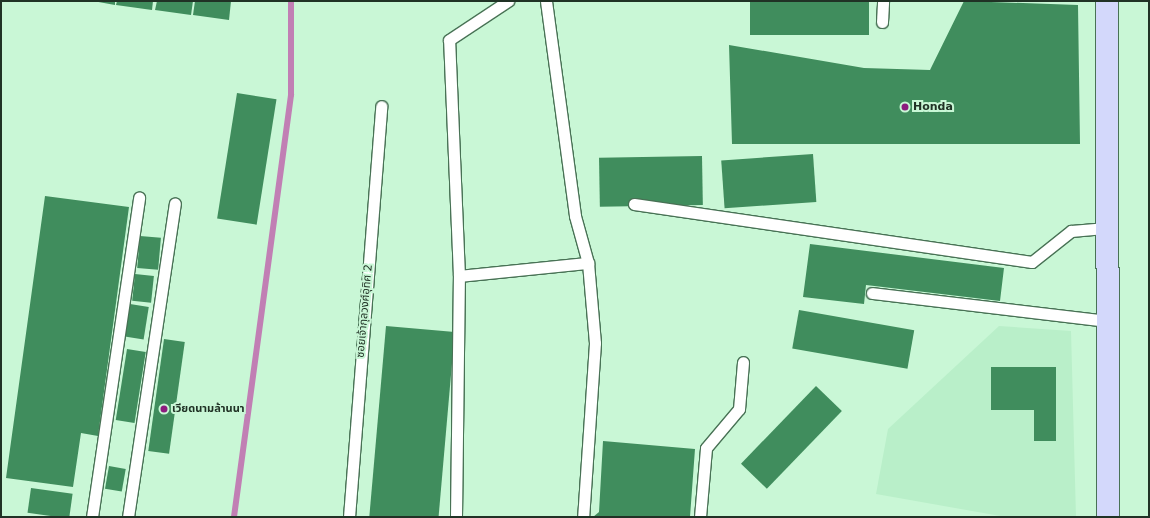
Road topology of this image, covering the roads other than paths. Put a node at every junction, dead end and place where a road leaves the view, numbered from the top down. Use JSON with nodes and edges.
{"nodes":[{"id":1,"x":508,"y":1,"type":"edge"},
{"id":2,"x":546,"y":1,"type":"edge"},
{"id":3,"x":883,"y":1,"type":"edge"},
{"id":4,"x":1107,"y":1,"type":"edge"},
{"id":5,"x":882,"y":22,"type":"dead end"},
{"id":6,"x":381,"y":106,"type":"dead end"},
{"id":7,"x":139,"y":197,"type":"dead end"},
{"id":8,"x":175,"y":203,"type":"dead end"},
{"id":9,"x":634,"y":204,"type":"dead end"},
{"id":10,"x":1107,"y":228,"type":"junction"},
{"id":11,"x":588,"y":263,"type":"junction"},
{"id":12,"x":459,"y":276,"type":"junction"},
{"id":13,"x":872,"y":293,"type":"dead end"},
{"id":14,"x":1108,"y":321,"type":"junction"},
{"id":15,"x":743,"y":362,"type":"dead end"},
{"id":16,"x":92,"y":517,"type":"edge"},
{"id":17,"x":128,"y":517,"type":"edge"},
{"id":18,"x":349,"y":517,"type":"edge"},
{"id":19,"x":456,"y":517,"type":"edge"},
{"id":20,"x":583,"y":517,"type":"edge"},
{"id":21,"x":700,"y":517,"type":"edge"},
{"id":22,"x":1108,"y":517,"type":"edge"}],
"edges":[{"from":1,"to":12,"type":"lane"},
{"from":2,"to":11,"type":"lane"},
{"from":3,"to":5,"type":"lane"},
{"from":4,"to":10,"type":"main road"},
{"from":6,"to":18,"type":"lane","name":"ซอยเจ้ากุลวงศ์อุทิศ 2"},
{"from":7,"to":16,"type":"lane"},
{"from":8,"to":17,"type":"lane"},
{"from":9,"to":10,"type":"lane"},
{"from":10,"to":14,"type":"main road"},
{"from":11,"to":12,"type":"lane"},
{"from":11,"to":20,"type":"lane"},
{"from":12,"to":19,"type":"lane"},
{"from":13,"to":14,"type":"lane"},
{"from":14,"to":22,"type":"main road"},
{"from":15,"to":21,"type":"lane"}]}
